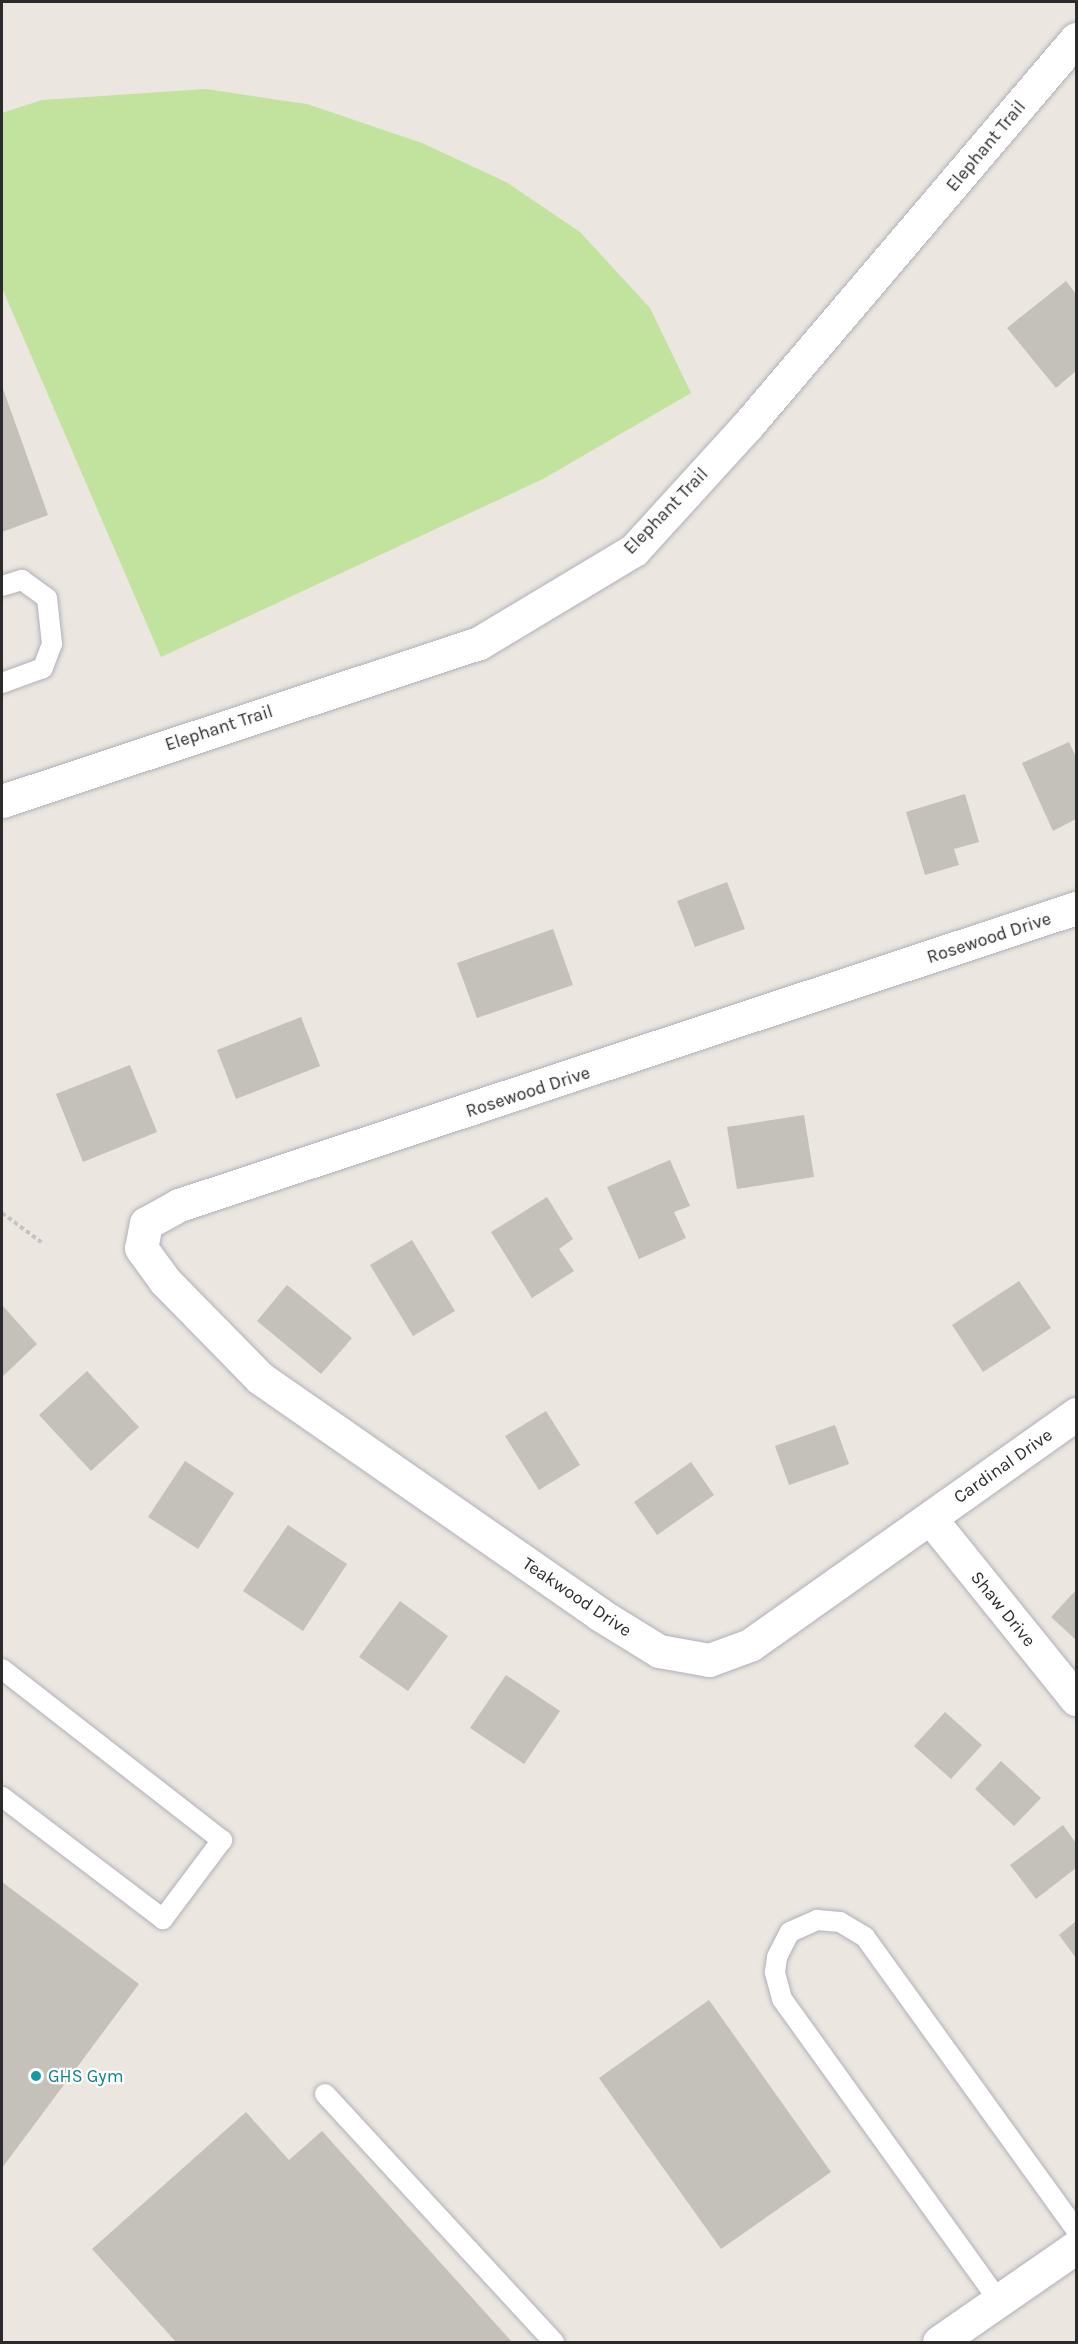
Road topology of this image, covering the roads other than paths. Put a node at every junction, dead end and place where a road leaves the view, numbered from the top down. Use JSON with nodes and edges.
{"nodes":[{"id":1,"x":1077,"y":39,"type":"edge"},
{"id":2,"x":2,"y":586,"type":"edge"},
{"id":3,"x":2,"y":683,"type":"edge"},
{"id":4,"x":2,"y":801,"type":"edge"},
{"id":5,"x":1077,"y":908,"type":"edge"},
{"id":6,"x":240,"y":1358,"type":"joint"},
{"id":7,"x":1077,"y":1414,"type":"edge"},
{"id":8,"x":930,"y":1518,"type":"junction"},
{"id":9,"x":2,"y":1670,"type":"edge"},
{"id":10,"x":1077,"y":1699,"type":"edge"},
{"id":11,"x":2,"y":1797,"type":"edge"},
{"id":12,"x":325,"y":2094,"type":"dead end"},
{"id":13,"x":1077,"y":2230,"type":"edge"},
{"id":14,"x":1077,"y":2247,"type":"edge"},
{"id":15,"x":999,"y":2301,"type":"junction"},
{"id":16,"x":554,"y":2343,"type":"edge"},
{"id":17,"x":939,"y":2343,"type":"edge"}],
"edges":[{"from":1,"to":4,"type":"street","name":"Elephant Trail"},
{"from":2,"to":3,"type":"lane"},
{"from":5,"to":6,"type":"street","name":"Rosewood Drive"},
{"from":6,"to":8,"type":"street","name":"Teakwood Drive"},
{"from":7,"to":8,"type":"street","name":"Cardinal Drive"},
{"from":8,"to":10,"type":"street","name":"Shaw Drive"},
{"from":9,"to":11,"type":"lane"},
{"from":12,"to":16,"type":"lane"},
{"from":13,"to":15,"type":"lane"},
{"from":14,"to":15,"type":"street"},
{"from":15,"to":17,"type":"street"}]}
